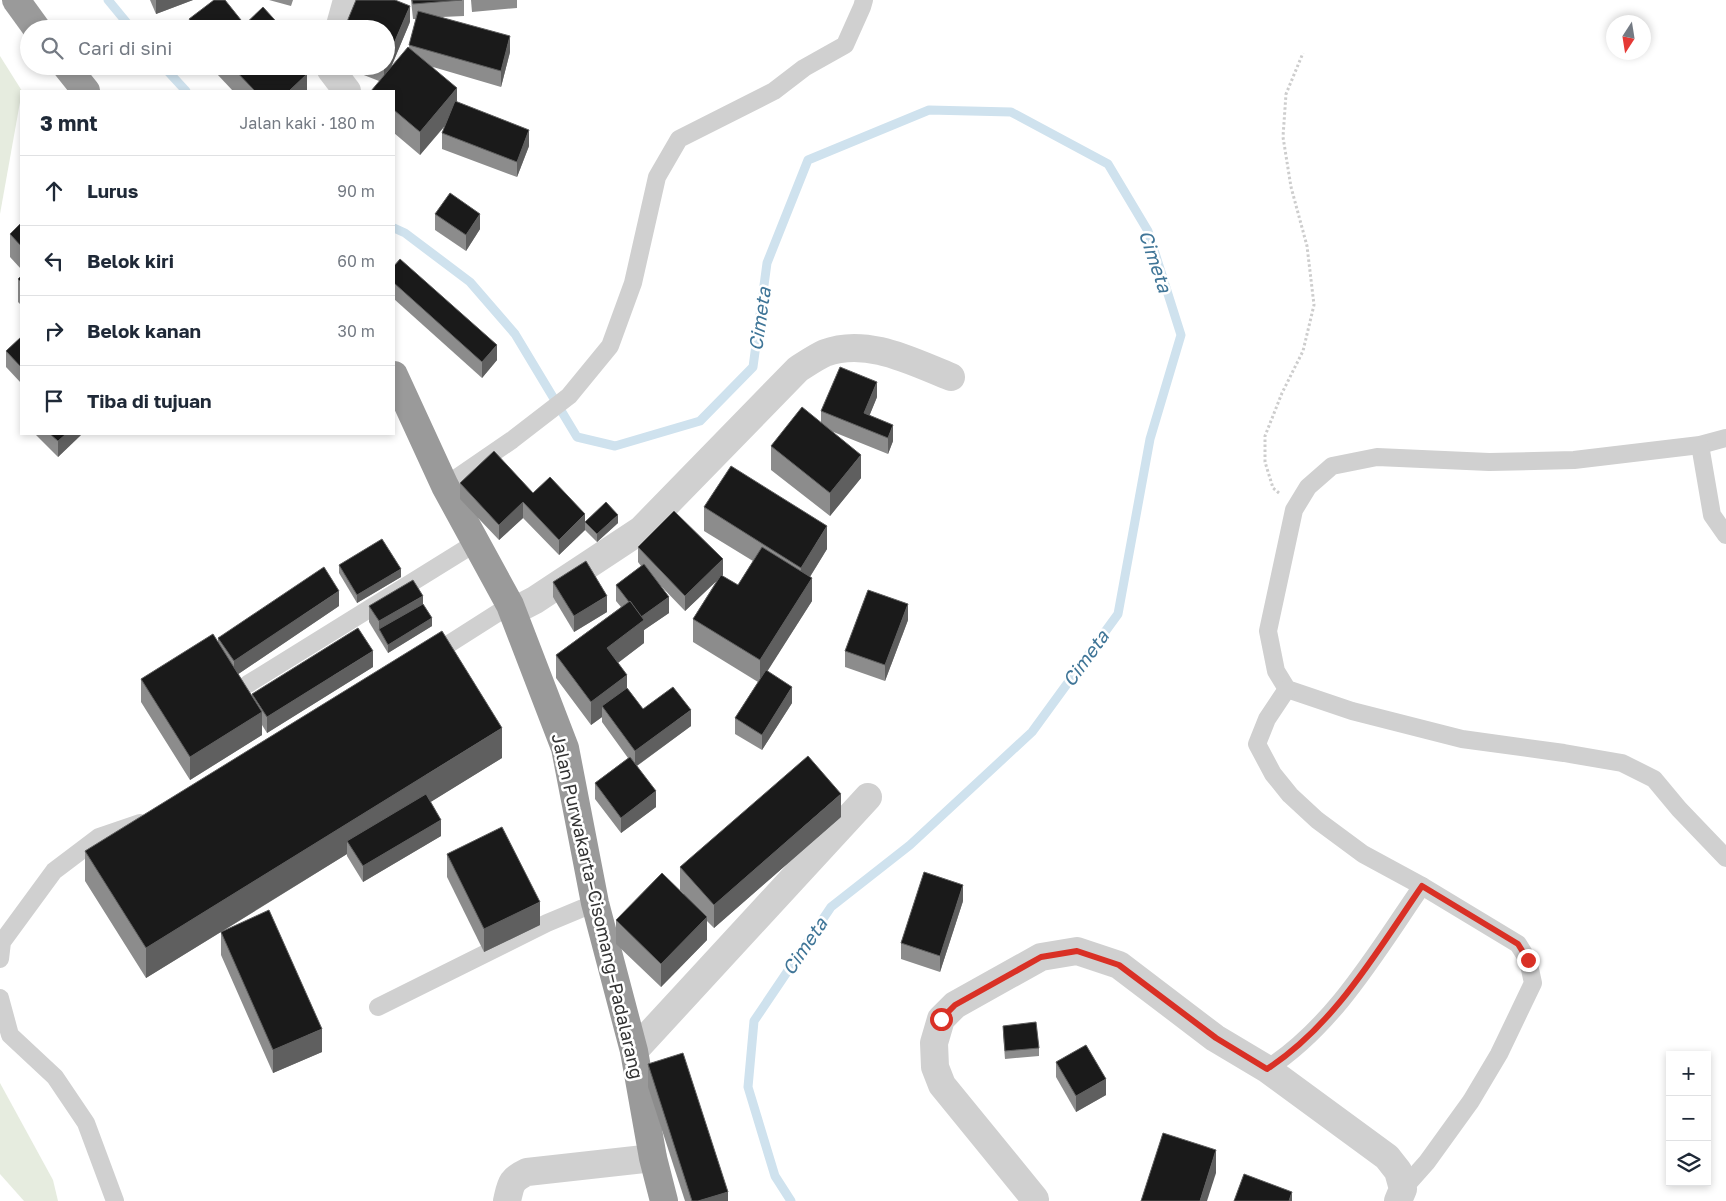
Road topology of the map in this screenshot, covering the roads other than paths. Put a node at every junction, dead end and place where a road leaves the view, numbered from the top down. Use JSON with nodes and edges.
{"nodes":[{"id":1,"x":16,"y":0,"type":"edge"},
{"id":2,"x":347,"y":0,"type":"edge"},
{"id":3,"x":864,"y":0,"type":"edge"},
{"id":4,"x":31,"y":20,"type":"edge"},
{"id":5,"x":341,"y":20,"type":"edge"},
{"id":6,"x":73,"y":75,"type":"edge"},
{"id":7,"x":335,"y":75,"type":"edge"},
{"id":8,"x":85,"y":90,"type":"edge"},
{"id":9,"x":346,"y":90,"type":"edge"},
{"id":10,"x":395,"y":377,"type":"edge"},
{"id":11,"x":951,"y":377,"type":"dead end"},
{"id":12,"x":1726,"y":438,"type":"edge"},
{"id":13,"x":1700,"y":445,"type":"junction"},
{"id":14,"x":445,"y":486,"type":"junction"},
{"id":15,"x":1726,"y":534,"type":"edge"},
{"id":16,"x":476,"y":542,"type":"junction"},
{"id":17,"x":511,"y":608,"type":"junction"},
{"id":18,"x":418,"y":663,"type":"edge"},
{"id":19,"x":248,"y":684,"type":"dead end"},
{"id":20,"x":1287,"y":689,"type":"junction"},
{"id":21,"x":868,"y":797,"type":"dead end"},
{"id":22,"x":156,"y":818,"type":"edge"},
{"id":23,"x":1726,"y":858,"type":"edge"},
{"id":24,"x":1422,"y":886,"type":"junction"},
{"id":25,"x":595,"y":903,"type":"junction"},
{"id":26,"x":0,"y":959,"type":"edge"},
{"id":27,"x":0,"y":998,"type":"edge"},
{"id":28,"x":378,"y":1007,"type":"dead end"},
{"id":29,"x":634,"y":1051,"type":"junction"},
{"id":30,"x":1267,"y":1069,"type":"junction"},
{"id":31,"x":653,"y":1158,"type":"junction"},
{"id":32,"x":1401,"y":1195,"type":"edge"},
{"id":33,"x":1035,"y":1200,"type":"dead end"},
{"id":34,"x":115,"y":1201,"type":"edge"},
{"id":35,"x":507,"y":1201,"type":"edge"},
{"id":36,"x":664,"y":1201,"type":"edge"}],
"edges":[{"from":1,"to":4,"type":"highway"},
{"from":2,"to":5,"type":"street"},
{"from":3,"to":14,"type":"lane"},
{"from":6,"to":8,"type":"highway"},
{"from":7,"to":9,"type":"street"},
{"from":10,"to":14,"type":"highway","name":"Jalan Purwakarta–Cisomang–Padalarang"},
{"from":11,"to":17,"type":"street"},
{"from":12,"to":13,"type":"lane"},
{"from":13,"to":15,"type":"lane"},
{"from":13,"to":20,"type":"lane"},
{"from":14,"to":16,"type":"highway","name":"Jalan Purwakarta–Cisomang–Padalarang"},
{"from":16,"to":17,"type":"highway","name":"Jalan Purwakarta–Cisomang–Padalarang"},
{"from":16,"to":19,"type":"lane"},
{"from":17,"to":18,"type":"lane"},
{"from":17,"to":25,"type":"highway","name":"Jalan Purwakarta–Cisomang–Padalarang"},
{"from":20,"to":23,"type":"lane"},
{"from":20,"to":24,"type":"lane"},
{"from":21,"to":29,"type":"street"},
{"from":22,"to":26,"type":"lane"},
{"from":24,"to":30,"type":"lane"},
{"from":24,"to":32,"type":"lane"},
{"from":25,"to":28,"type":"lane"},
{"from":25,"to":29,"type":"highway","name":"Jalan Purwakarta–Cisomang–Padalarang"},
{"from":27,"to":34,"type":"lane"},
{"from":29,"to":31,"type":"highway","name":"Jalan Purwakarta–Cisomang–Padalarang"},
{"from":30,"to":32,"type":"street"},
{"from":30,"to":33,"type":"street"},
{"from":31,"to":35,"type":"street"},
{"from":31,"to":36,"type":"highway","name":"Jalan Purwakarta–Cisomang–Padalarang"}]}
